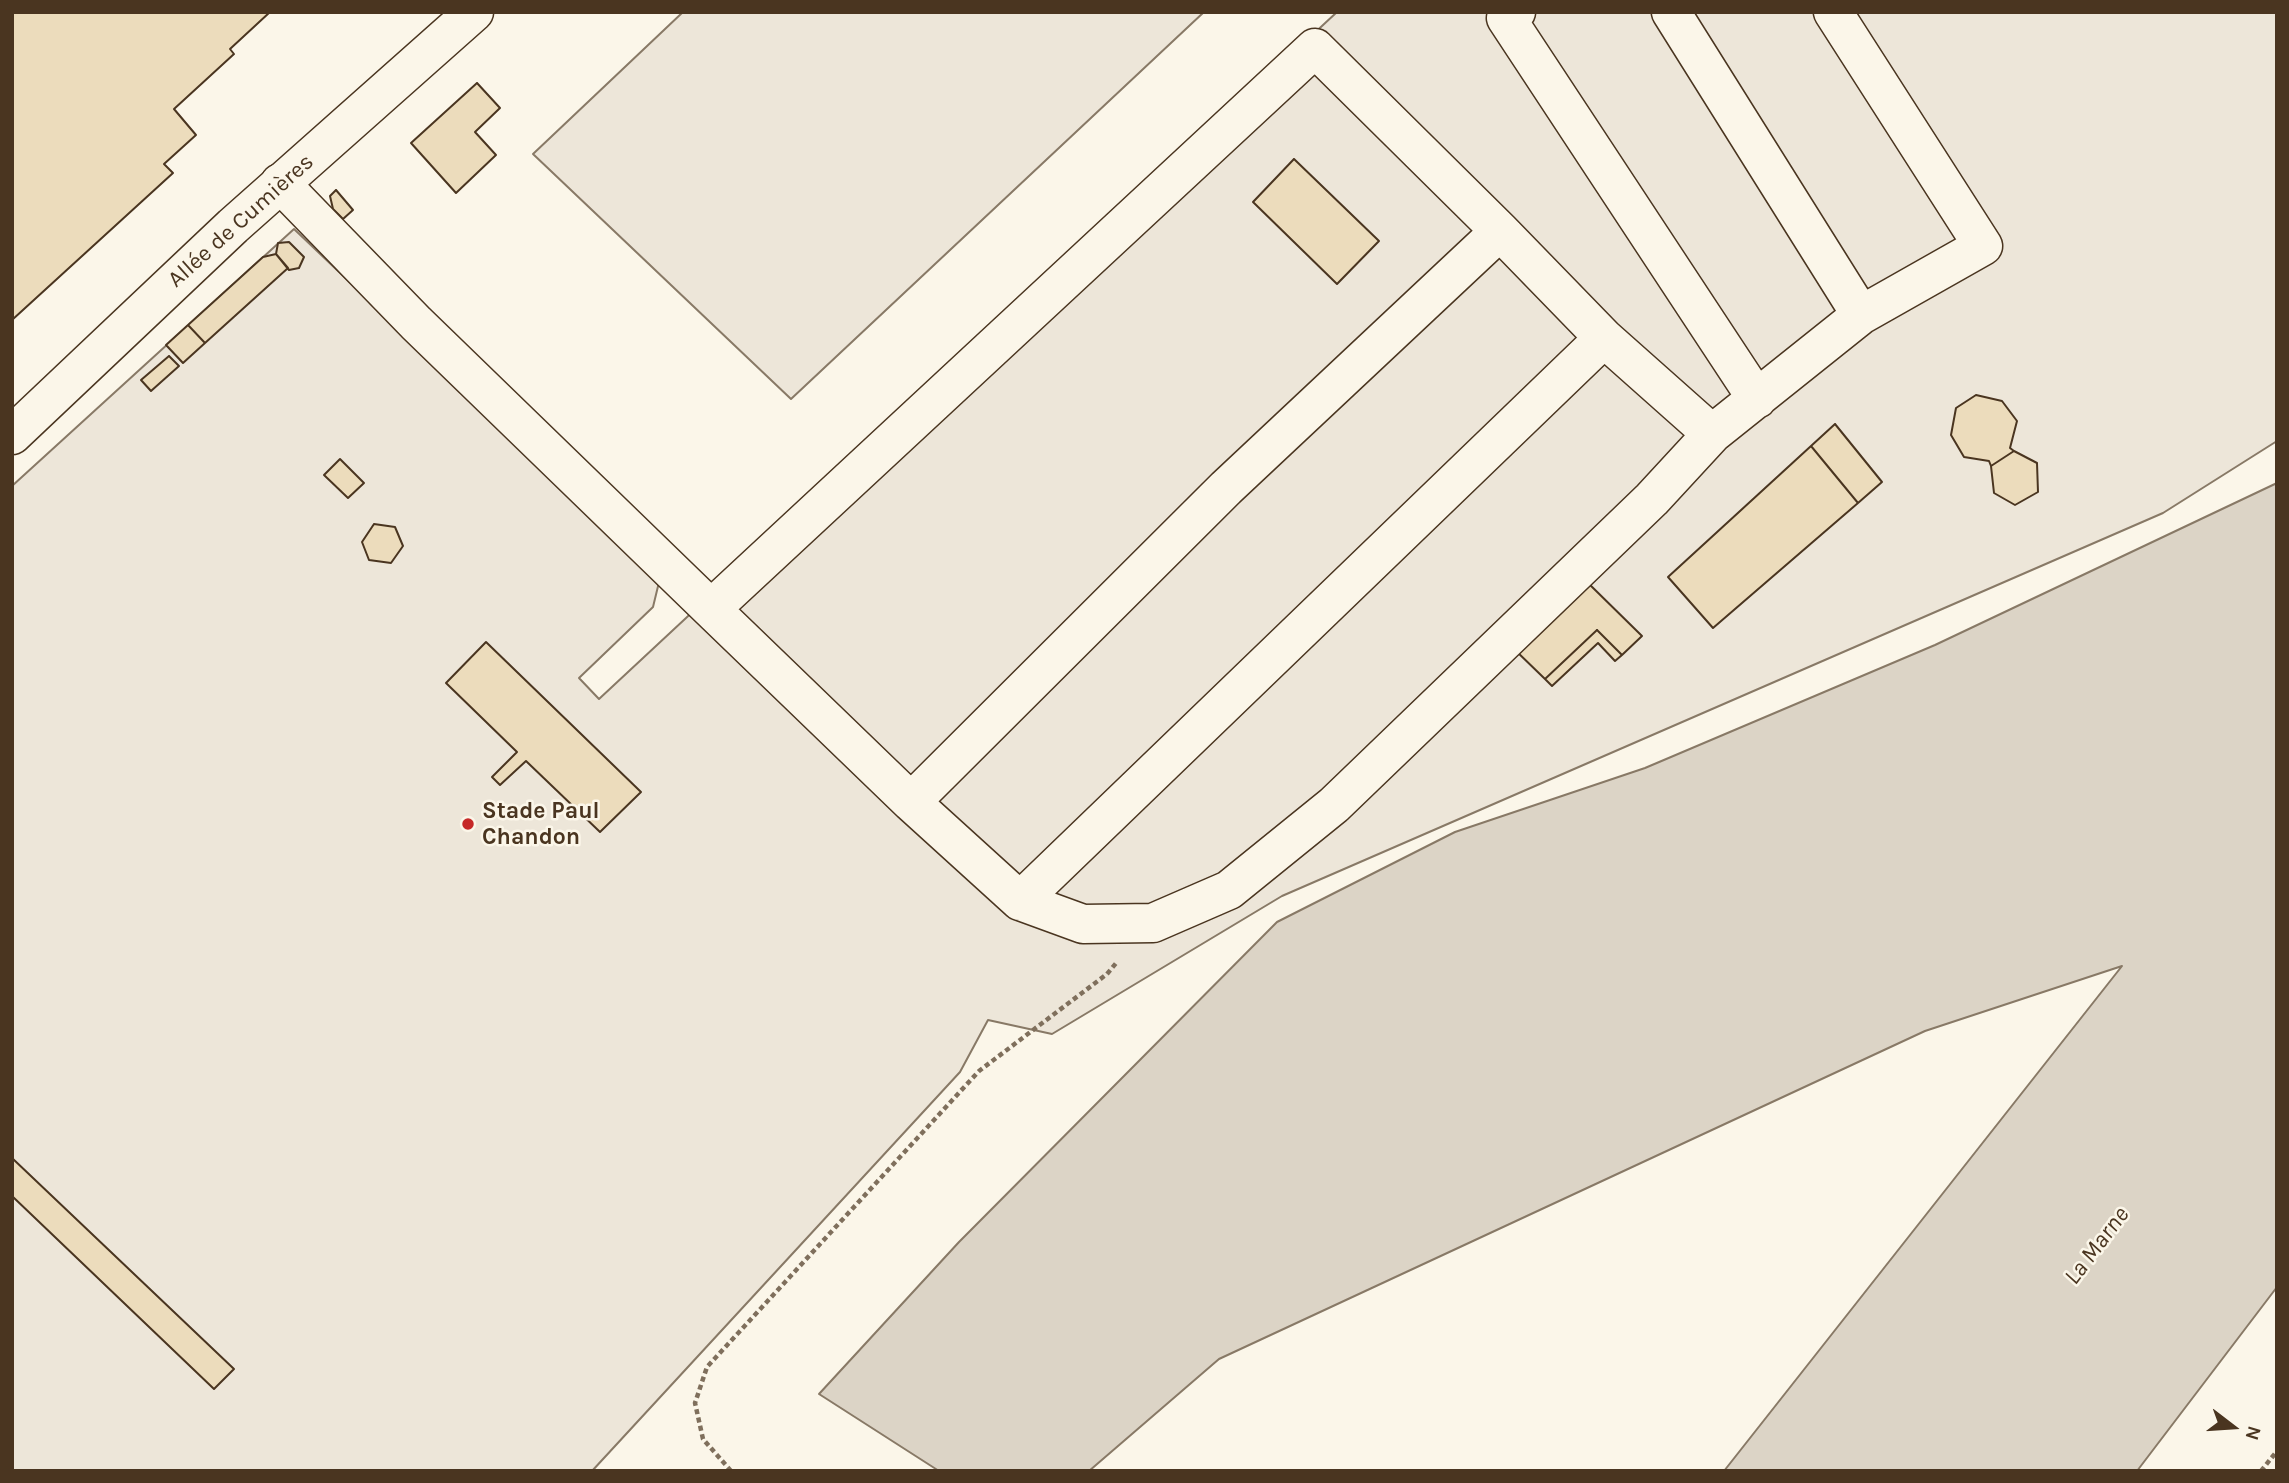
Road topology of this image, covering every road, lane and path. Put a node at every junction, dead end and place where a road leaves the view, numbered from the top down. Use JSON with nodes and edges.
{"nodes":[{"id":1,"x":474,"y":12,"type":"edge"},
{"id":2,"x":1516,"y":12,"type":"edge"},
{"id":3,"x":1671,"y":12,"type":"edge"},
{"id":4,"x":1833,"y":12,"type":"edge"},
{"id":5,"x":280,"y":183,"type":"junction"},
{"id":6,"x":1500,"y":231,"type":"junction"},
{"id":7,"x":1861,"y":315,"type":"junction"},
{"id":8,"x":1604,"y":338,"type":"junction"},
{"id":9,"x":1757,"y":399,"type":"junction"},
{"id":10,"x":1712,"y":434,"type":"junction"},
{"id":11,"x":12,"y":435,"type":"edge"},
{"id":12,"x":711,"y":608,"type":"junction"},
{"id":13,"x":911,"y":802,"type":"junction"},
{"id":14,"x":1020,"y":901,"type":"junction"},
{"id":15,"x":1153,"y":923,"type":"junction"},
{"id":16,"x":2277,"y":1451,"type":"edge"},
{"id":17,"x":731,"y":1471,"type":"edge"},
{"id":18,"x":2261,"y":1471,"type":"edge"}],
"edges":[{"from":1,"to":5,"type":"main road","name":"Allée de Cumières"},
{"from":2,"to":9,"type":"main road"},
{"from":3,"to":7,"type":"main road"},
{"from":4,"to":7,"type":"main road"},
{"from":5,"to":11,"type":"main road","name":"Allée de Cumières"},
{"from":5,"to":12,"type":"main road"},
{"from":6,"to":8,"type":"main road"},
{"from":6,"to":12,"type":"main road"},
{"from":6,"to":13,"type":"main road"},
{"from":7,"to":9,"type":"main road"},
{"from":8,"to":10,"type":"main road"},
{"from":8,"to":14,"type":"main road"},
{"from":9,"to":10,"type":"main road"},
{"from":10,"to":15,"type":"main road"},
{"from":12,"to":13,"type":"main road"},
{"from":13,"to":14,"type":"main road"},
{"from":14,"to":15,"type":"main road"},
{"from":15,"to":17,"type":"path"},
{"from":16,"to":18,"type":"path"}]}
